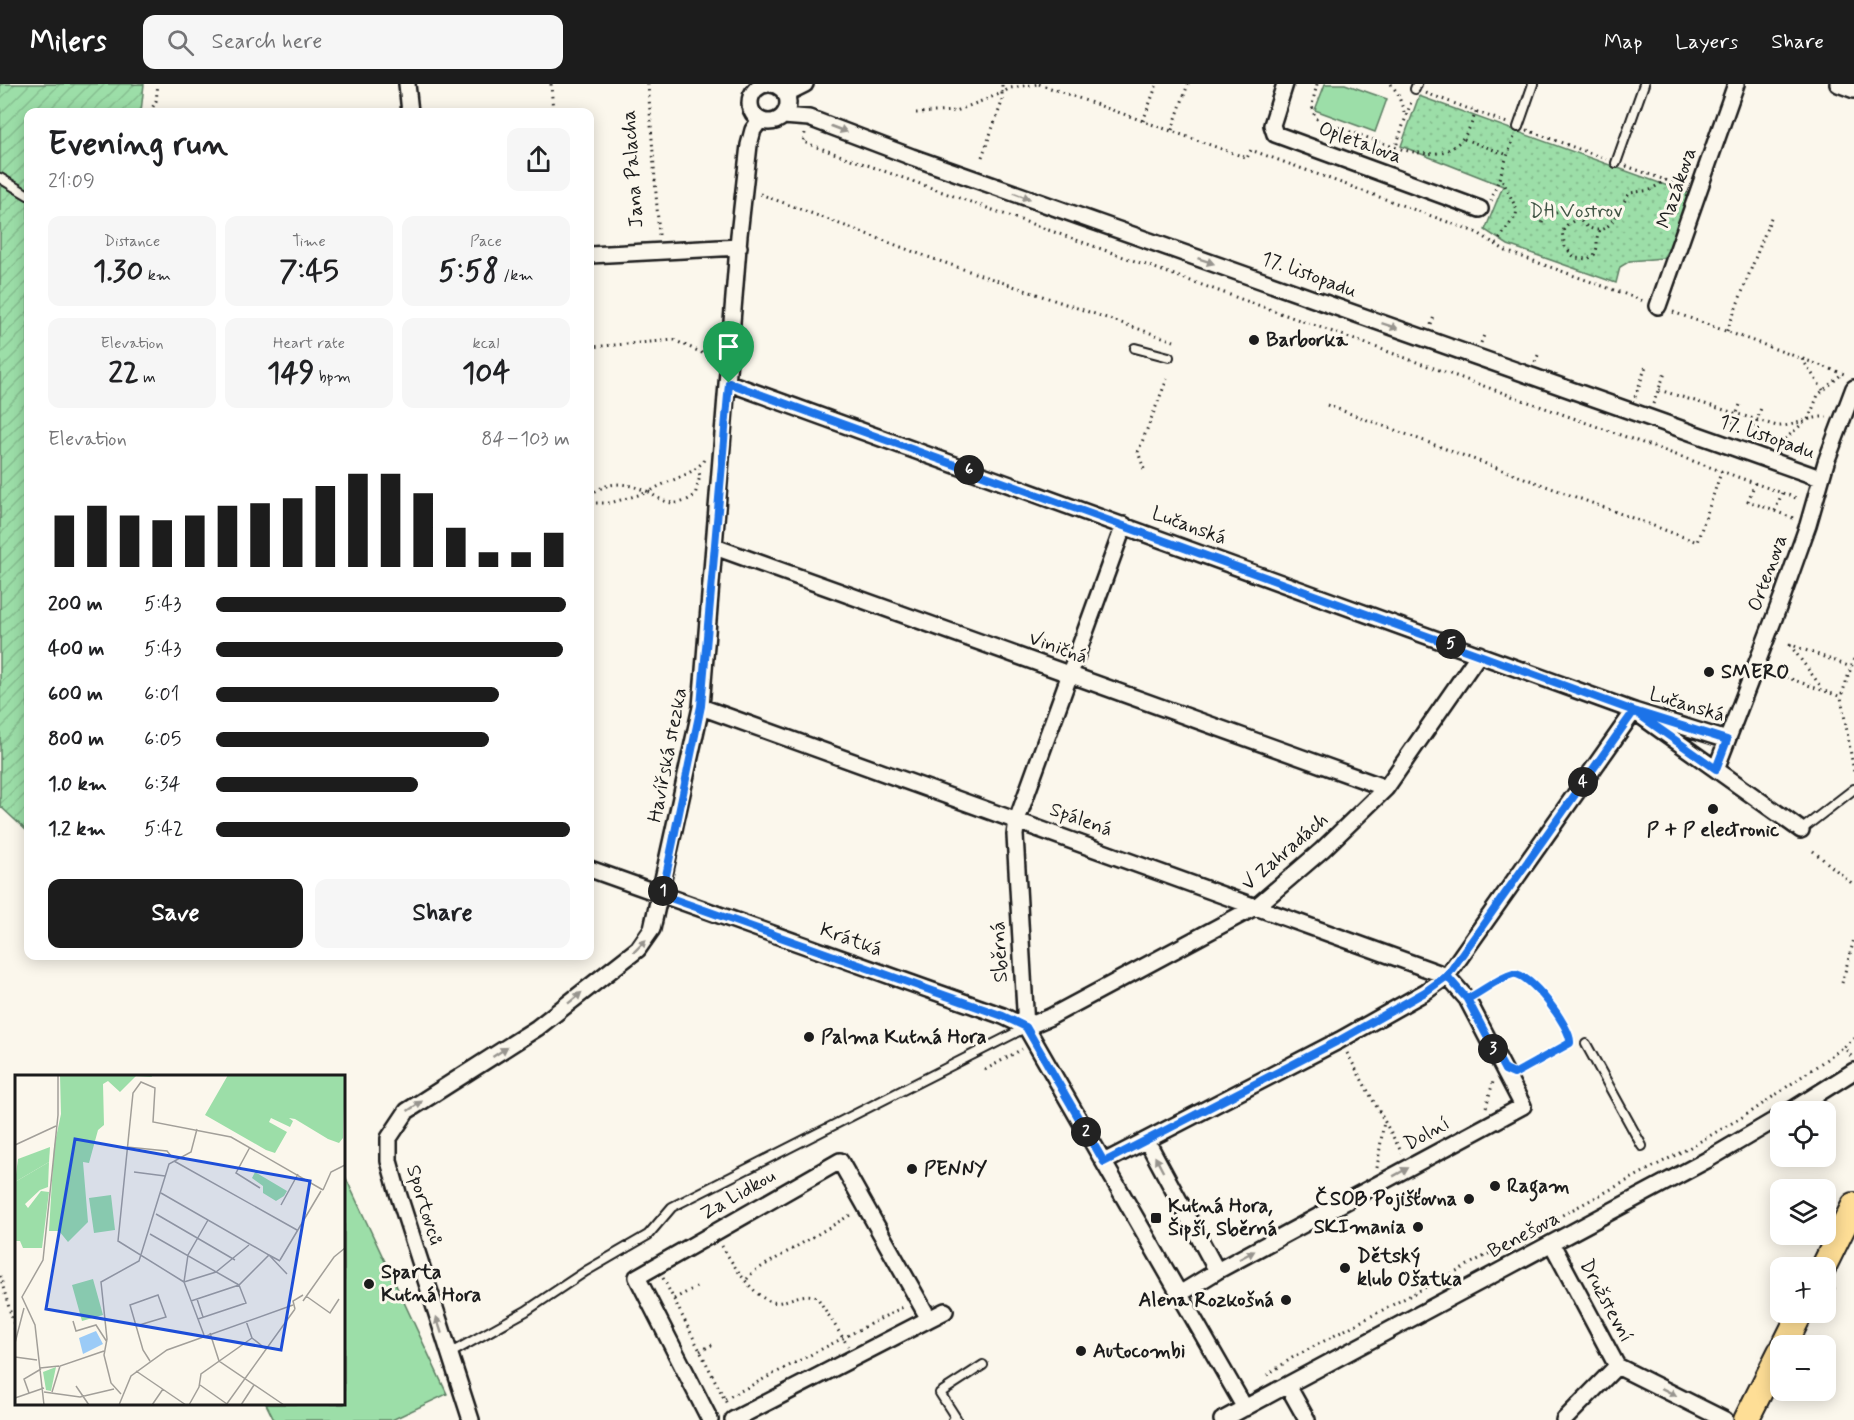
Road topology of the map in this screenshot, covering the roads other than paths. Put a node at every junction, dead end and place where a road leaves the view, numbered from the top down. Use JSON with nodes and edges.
{"nodes":[{"id":1,"x":407,"y":84,"type":"edge"},
{"id":2,"x":805,"y":84,"type":"edge"},
{"id":3,"x":1285,"y":84,"type":"edge"},
{"id":4,"x":1533,"y":84,"type":"edge"},
{"id":5,"x":1644,"y":84,"type":"edge"},
{"id":6,"x":1736,"y":84,"type":"edge"},
{"id":7,"x":1838,"y":84,"type":"edge"},
{"id":8,"x":759,"y":85,"type":"edge"},
{"id":9,"x":1854,"y":90,"type":"edge"},
{"id":10,"x":785,"y":94,"type":"junction"},
{"id":11,"x":410,"y":108,"type":"edge"},
{"id":12,"x":783,"y":116,"type":"junction"},
{"id":13,"x":760,"y":120,"type":"junction"},
{"id":14,"x":1518,"y":126,"type":"road end"},
{"id":15,"x":1616,"y":163,"type":"road end"},
{"id":16,"x":0,"y":178,"type":"edge"},
{"id":17,"x":24,"y":193,"type":"edge"},
{"id":18,"x":1484,"y":213,"type":"road end"},
{"id":19,"x":739,"y":248,"type":"junction"},
{"id":20,"x":594,"y":255,"type":"edge"},
{"id":21,"x":1658,"y":306,"type":"road end"},
{"id":22,"x":1135,"y":348,"type":"dead end"},
{"id":23,"x":1169,"y":357,"type":"dead end"},
{"id":24,"x":729,"y":383,"type":"junction"},
{"id":25,"x":1854,"y":388,"type":"edge"},
{"id":26,"x":1820,"y":478,"type":"junction"},
{"id":27,"x":1124,"y":525,"type":"junction"},
{"id":28,"x":716,"y":547,"type":"junction"},
{"id":29,"x":1479,"y":654,"type":"junction"},
{"id":30,"x":1070,"y":675,"type":"junction"},
{"id":31,"x":701,"y":706,"type":"junction"},
{"id":32,"x":1634,"y":711,"type":"junction"},
{"id":33,"x":1727,"y":740,"type":"junction"},
{"id":34,"x":1716,"y":769,"type":"junction"},
{"id":35,"x":1386,"y":788,"type":"junction"},
{"id":36,"x":1854,"y":789,"type":"edge"},
{"id":37,"x":1017,"y":820,"type":"junction"},
{"id":38,"x":1800,"y":830,"type":"joint"},
{"id":39,"x":594,"y":870,"type":"edge"},
{"id":40,"x":662,"y":895,"type":"junction"},
{"id":41,"x":1257,"y":906,"type":"junction"},
{"id":42,"x":1447,"y":976,"type":"junction"},
{"id":43,"x":1026,"y":1027,"type":"junction"},
{"id":44,"x":1587,"y":1044,"type":"dead end"},
{"id":45,"x":1853,"y":1063,"type":"edge"},
{"id":46,"x":1803,"y":1101,"type":"edge"},
{"id":47,"x":1770,"y":1123,"type":"edge"},
{"id":48,"x":389,"y":1138,"type":"joint"},
{"id":49,"x":1147,"y":1141,"type":"junction"},
{"id":50,"x":1642,"y":1146,"type":"dead end"},
{"id":51,"x":1104,"y":1162,"type":"junction"},
{"id":52,"x":1854,"y":1205,"type":"edge"},
{"id":53,"x":1551,"y":1244,"type":"junction"},
{"id":54,"x":1830,"y":1257,"type":"edge"},
{"id":55,"x":1216,"y":1271,"type":"junction"},
{"id":56,"x":1178,"y":1295,"type":"junction"},
{"id":57,"x":945,"y":1311,"type":"dead end"},
{"id":58,"x":929,"y":1319,"type":"junction"},
{"id":59,"x":449,"y":1354,"type":"junction"},
{"id":60,"x":983,"y":1365,"type":"dead end"},
{"id":61,"x":1617,"y":1366,"type":"junction"},
{"id":62,"x":1770,"y":1372,"type":"edge"},
{"id":63,"x":1288,"y":1386,"type":"junction"},
{"id":64,"x":1245,"y":1408,"type":"junction"},
{"id":65,"x":471,"y":1420,"type":"edge"},
{"id":66,"x":710,"y":1420,"type":"edge"},
{"id":67,"x":734,"y":1420,"type":"edge"},
{"id":68,"x":953,"y":1420,"type":"edge"},
{"id":69,"x":1222,"y":1420,"type":"edge"},
{"id":70,"x":1307,"y":1420,"type":"edge"},
{"id":71,"x":1564,"y":1420,"type":"edge"},
{"id":72,"x":1725,"y":1420,"type":"edge"},
{"id":73,"x":1746,"y":1420,"type":"edge"}],
"edges":[{"from":1,"to":11,"type":"street"},
{"from":2,"to":10,"type":"street"},
{"from":3,"to":18,"type":"street","name":"Opletalova"},
{"from":4,"to":14,"type":"lane"},
{"from":5,"to":15,"type":"lane"},
{"from":6,"to":21,"type":"street","name":"Mazákova"},
{"from":7,"to":9,"type":"street"},
{"from":8,"to":10,"type":"street"},
{"from":8,"to":13,"type":"street"},
{"from":10,"to":12,"type":"street"},
{"from":12,"to":13,"type":"street"},
{"from":12,"to":26,"type":"street","name":"17. listopadu","one_way":true},
{"from":13,"to":19,"type":"street","name":"Havířská stezka"},
{"from":16,"to":17,"type":"lane"},
{"from":19,"to":20,"type":"street"},
{"from":19,"to":24,"type":"street","name":"Havířská stezka"},
{"from":22,"to":23,"type":"lane"},
{"from":24,"to":27,"type":"street","name":"Lučanská"},
{"from":24,"to":28,"type":"street","name":"Havířská stezka"},
{"from":25,"to":26,"type":"street","name":"Ortenova"},
{"from":26,"to":33,"type":"street","name":"Ortenova"},
{"from":27,"to":29,"type":"street","name":"Lučanská"},
{"from":27,"to":30,"type":"street","name":"Sběrná"},
{"from":28,"to":30,"type":"street","name":"Viničná"},
{"from":28,"to":31,"type":"street","name":"Havířská stezka"},
{"from":29,"to":32,"type":"street","name":"Lučanská"},
{"from":29,"to":35,"type":"street","name":"V Zahradách"},
{"from":30,"to":35,"type":"street","name":"Viničná"},
{"from":30,"to":37,"type":"street","name":"Sběrná"},
{"from":31,"to":37,"type":"street","name":"Spálená"},
{"from":31,"to":40,"type":"street","name":"Havířská stezka"},
{"from":32,"to":33,"type":"street","name":"Lučanská"},
{"from":32,"to":34,"type":"street","name":"Lučanská"},
{"from":32,"to":42,"type":"street"},
{"from":33,"to":34,"type":"street","name":"Ortenova"},
{"from":34,"to":38,"type":"street","name":"Lučanská"},
{"from":35,"to":41,"type":"street","name":"V Zahradách"},
{"from":36,"to":38,"type":"lane"},
{"from":37,"to":41,"type":"street","name":"Spálená"},
{"from":37,"to":43,"type":"street","name":"Sběrná"},
{"from":39,"to":40,"type":"street"},
{"from":40,"to":43,"type":"street","name":"Krátká"},
{"from":48,"to":40,"type":"street","name":"Havířská stezka","one_way":true},
{"from":41,"to":42,"type":"street","name":"Spálená"},
{"from":41,"to":43,"type":"street","name":"V Zahradách"},
{"from":42,"to":49,"type":"street"},
{"from":55,"to":42,"type":"street","name":"Dolní","one_way":true},
{"from":43,"to":51,"type":"street","name":"Sběrná"},
{"from":43,"to":59,"type":"lane"},
{"from":44,"to":50,"type":"lane"},
{"from":45,"to":46,"type":"street"},
{"from":47,"to":53,"type":"street","name":"Benešova"},
{"from":59,"to":48,"type":"street","name":"Sportovců","one_way":true},
{"from":49,"to":51,"type":"street"},
{"from":55,"to":49,"type":"street","one_way":true},
{"from":51,"to":56,"type":"street","name":"Sběrná"},
{"from":52,"to":54,"type":"main road"},
{"from":53,"to":61,"type":"street","name":"Družstevní"},
{"from":53,"to":63,"type":"street","name":"Benešova"},
{"from":55,"to":56,"type":"street","name":"Dolní"},
{"from":56,"to":64,"type":"street","name":"Sběrná"},
{"from":57,"to":58,"type":"street"},
{"from":58,"to":66,"type":"street","name":"Za Lidkou"},
{"from":58,"to":67,"type":"street"},
{"from":59,"to":65,"type":"street","name":"Sportovců"},
{"from":60,"to":68,"type":"lane"},
{"from":61,"to":71,"type":"street"},
{"from":61,"to":72,"type":"street","name":"Družstevní","one_way":true},
{"from":62,"to":73,"type":"main road"},
{"from":63,"to":64,"type":"street","name":"Benešova"},
{"from":63,"to":70,"type":"street"},
{"from":64,"to":69,"type":"street","name":"Benešova"}]}
